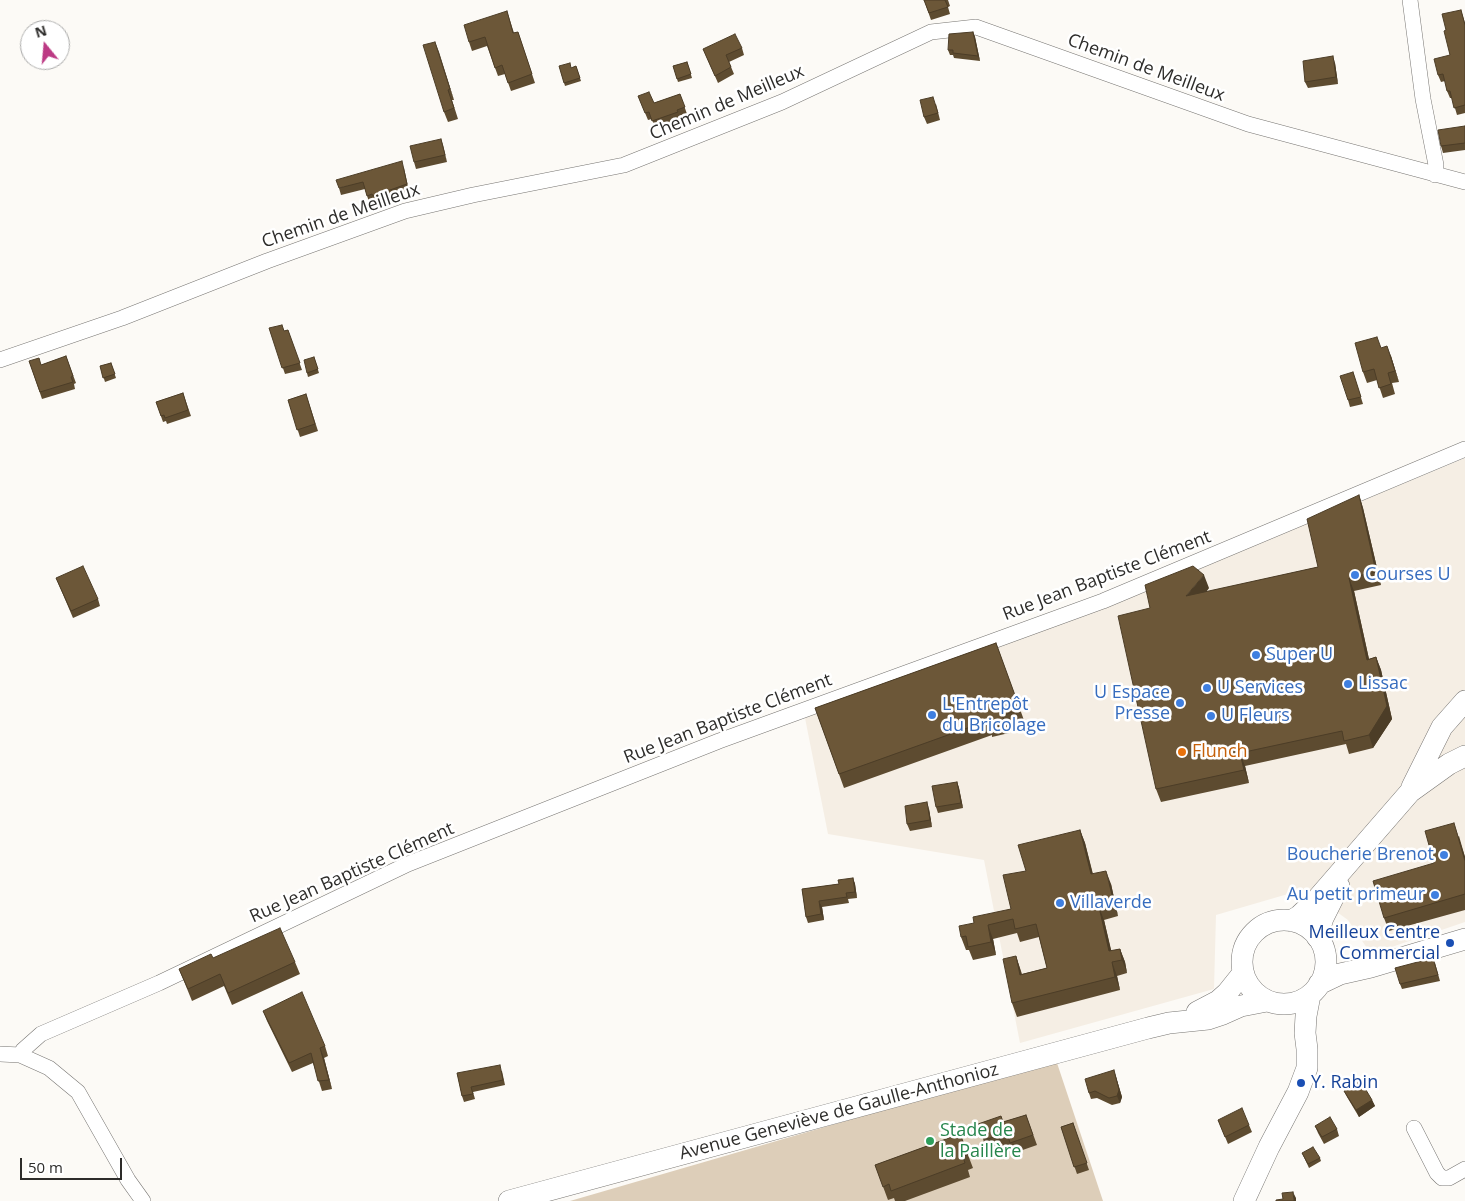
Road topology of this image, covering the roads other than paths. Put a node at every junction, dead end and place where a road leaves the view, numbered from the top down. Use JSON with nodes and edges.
{"nodes":[{"id":1,"x":1410,"y":0,"type":"edge"},
{"id":2,"x":1435,"y":174,"type":"junction"},
{"id":3,"x":1465,"y":182,"type":"edge"},
{"id":4,"x":0,"y":360,"type":"edge"},
{"id":5,"x":1465,"y":449,"type":"edge"},
{"id":6,"x":1465,"y":701,"type":"edge"},
{"id":7,"x":1438,"y":738,"type":"junction"},
{"id":8,"x":1462,"y":757,"type":"edge"},
{"id":9,"x":1410,"y":792,"type":"junction"},
{"id":10,"x":1351,"y":861,"type":"junction"},
{"id":11,"x":1291,"y":921,"type":"junction"},
{"id":12,"x":1465,"y":938,"type":"edge"},
{"id":13,"x":1321,"y":945,"type":"junction"},
{"id":14,"x":1371,"y":967,"type":"junction"},
{"id":15,"x":1243,"y":973,"type":"junction"},
{"id":16,"x":1315,"y":989,"type":"junction"},
{"id":17,"x":1272,"y":1002,"type":"junction"},
{"id":18,"x":1169,"y":1023,"type":"junction"},
{"id":19,"x":1305,"y":1034,"type":"junction"},
{"id":20,"x":0,"y":1054,"type":"edge"},
{"id":21,"x":20,"y":1055,"type":"junction"},
{"id":22,"x":1414,"y":1128,"type":"dead end"},
{"id":23,"x":1465,"y":1169,"type":"edge"},
{"id":24,"x":143,"y":1201,"type":"edge"},
{"id":25,"x":509,"y":1201,"type":"edge"},
{"id":26,"x":1244,"y":1201,"type":"edge"}],
"edges":[{"from":1,"to":2,"type":"street"},
{"from":2,"to":3,"type":"street","name":"Chemin de Meilleux"},
{"from":2,"to":4,"type":"street","name":"Chemin de Meilleux"},
{"from":5,"to":21,"type":"street","name":"Rue Jean Baptiste Clément"},
{"from":6,"to":7,"type":"main road"},
{"from":7,"to":8,"type":"main road"},
{"from":7,"to":9,"type":"main road"},
{"from":8,"to":9,"type":"main road"},
{"from":9,"to":10,"type":"main road"},
{"from":10,"to":11,"type":"main road"},
{"from":10,"to":13,"type":"main road"},
{"from":11,"to":13,"type":"main road"},
{"from":11,"to":15,"type":"main road"},
{"from":12,"to":14,"type":"main road"},
{"from":13,"to":14,"type":"main road"},
{"from":13,"to":16,"type":"main road"},
{"from":14,"to":16,"type":"main road"},
{"from":15,"to":17,"type":"main road"},
{"from":15,"to":18,"type":"main road","name":"Avenue Geneviève de Gaulle-Anthonioz"},
{"from":16,"to":17,"type":"main road"},
{"from":16,"to":19,"type":"main road"},
{"from":17,"to":18,"type":"main road","name":"Avenue Geneviève de Gaulle-Anthonioz"},
{"from":17,"to":19,"type":"main road"},
{"from":18,"to":25,"type":"main road","name":"Avenue Geneviève de Gaulle-Anthonioz"},
{"from":19,"to":26,"type":"main road"},
{"from":20,"to":21,"type":"street"},
{"from":21,"to":24,"type":"street"},
{"from":22,"to":23,"type":"street"}]}
